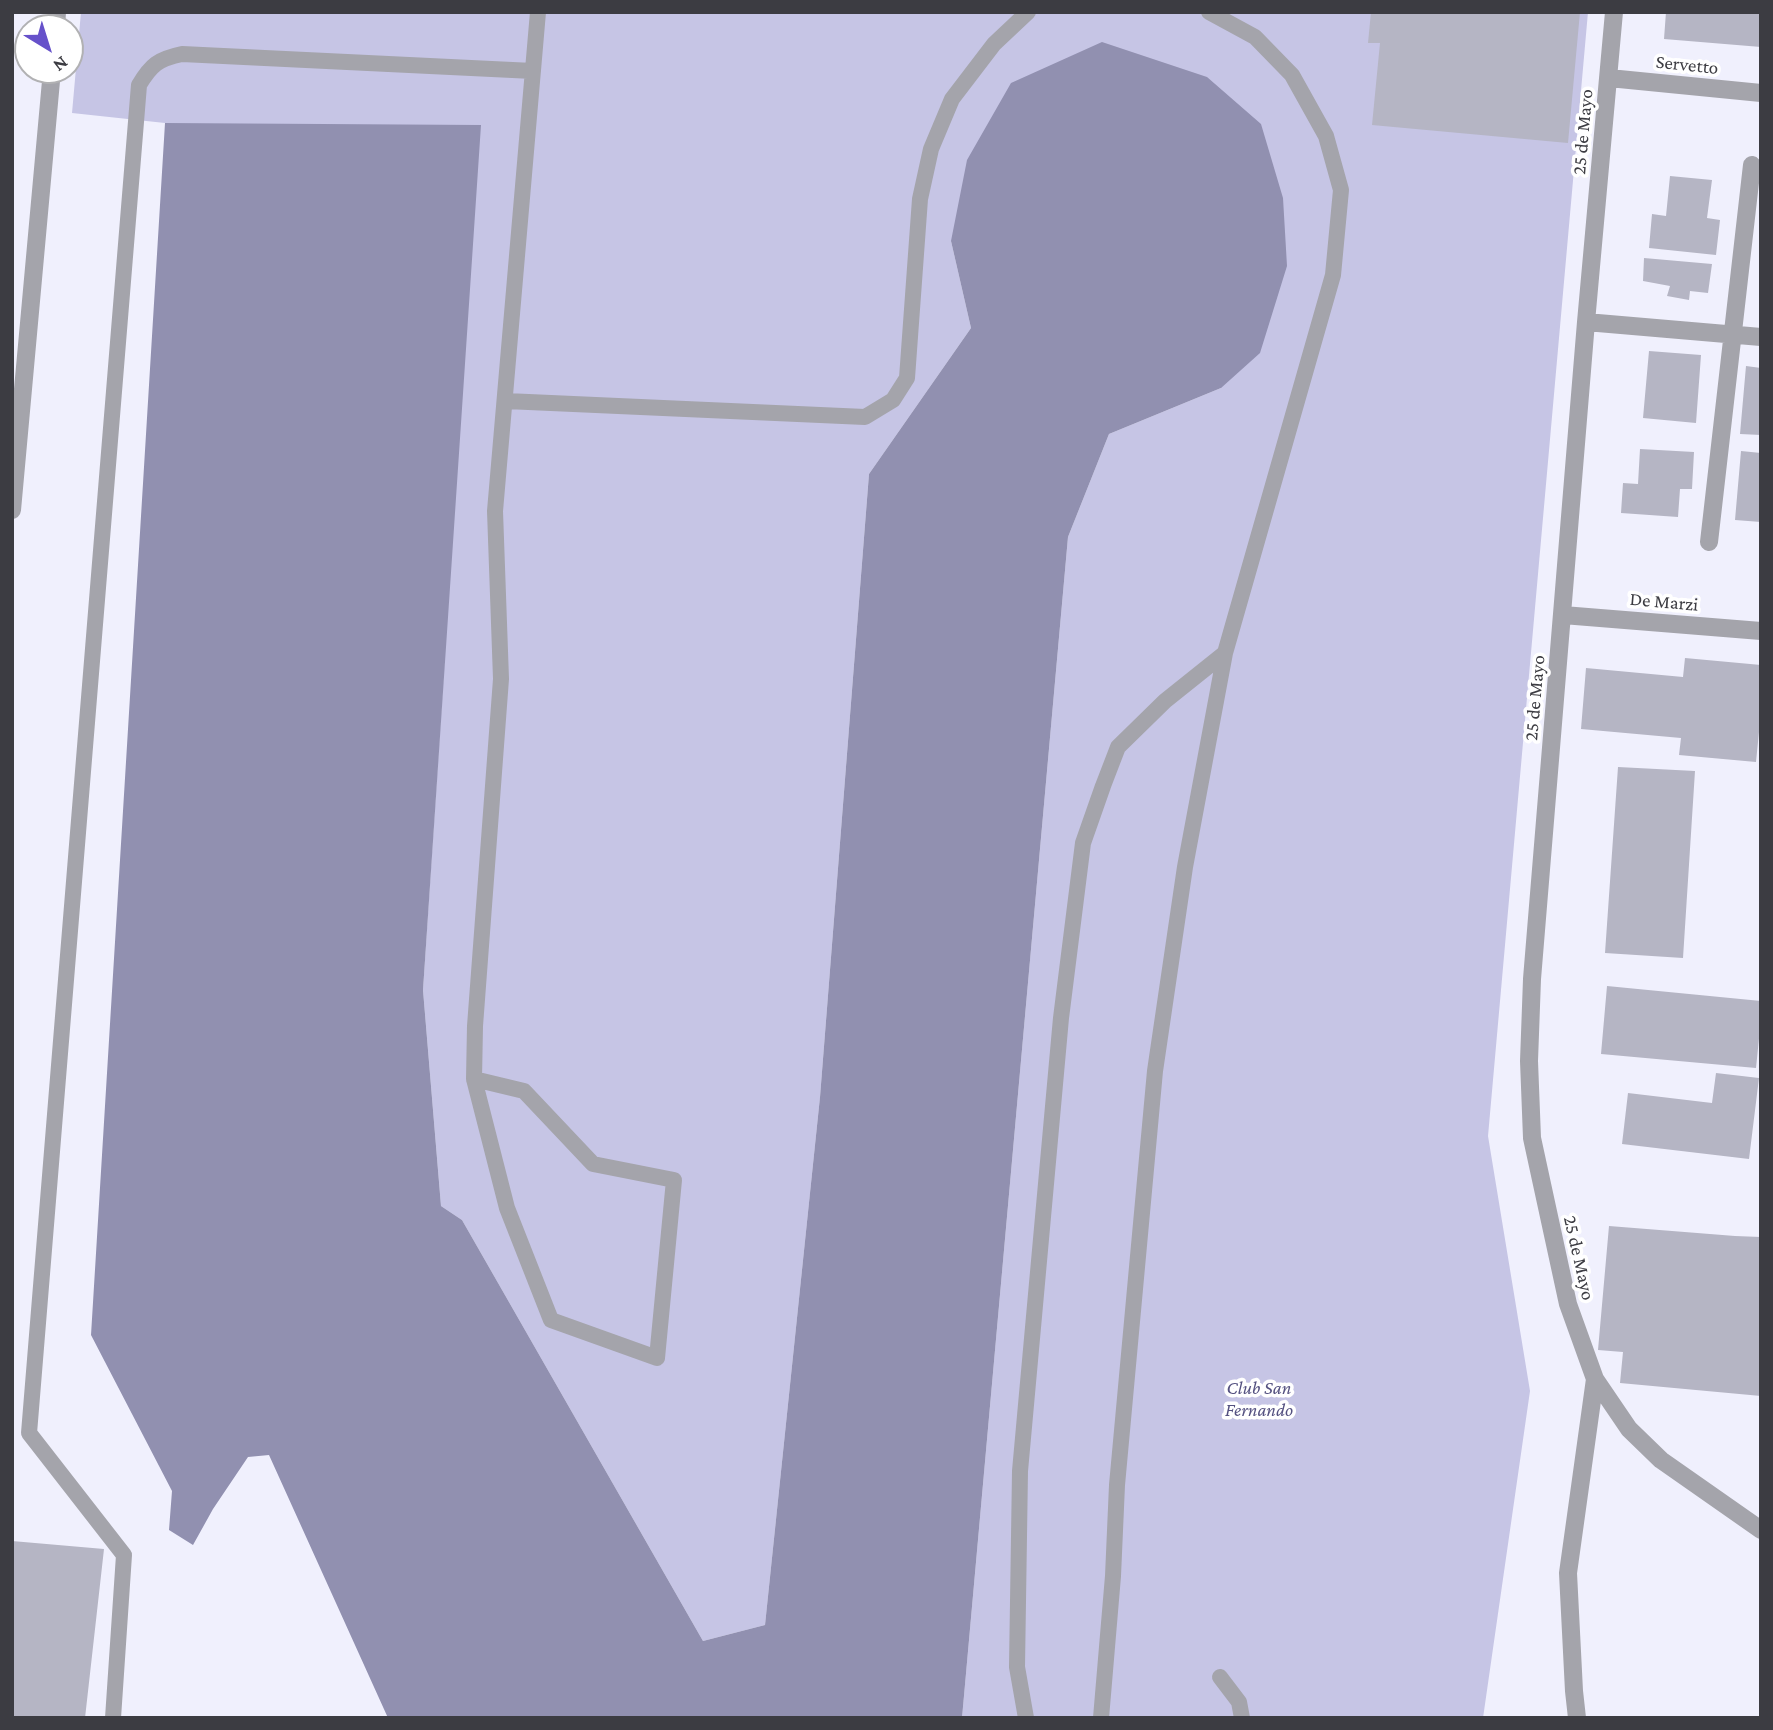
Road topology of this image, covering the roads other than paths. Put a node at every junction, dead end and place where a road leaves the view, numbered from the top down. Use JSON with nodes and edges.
{"nodes":[{"id":1,"x":538,"y":12,"type":"edge"},
{"id":2,"x":1028,"y":12,"type":"edge"},
{"id":3,"x":1209,"y":12,"type":"edge"},
{"id":4,"x":1614,"y":12,"type":"edge"},
{"id":5,"x":533,"y":71,"type":"junction"},
{"id":6,"x":1609,"y":78,"type":"junction"},
{"id":7,"x":51,"y":84,"type":"edge"},
{"id":8,"x":1761,"y":93,"type":"edge"},
{"id":9,"x":1752,"y":165,"type":"dead end"},
{"id":10,"x":1586,"y":322,"type":"junction"},
{"id":11,"x":1733,"y":335,"type":"junction"},
{"id":12,"x":1761,"y":337,"type":"edge"},
{"id":13,"x":506,"y":401,"type":"junction"},
{"id":14,"x":12,"y":509,"type":"edge"},
{"id":15,"x":1709,"y":542,"type":"dead end"},
{"id":16,"x":1563,"y":615,"type":"junction"},
{"id":17,"x":1761,"y":631,"type":"edge"},
{"id":18,"x":1225,"y":653,"type":"junction"},
{"id":19,"x":474,"y":1079,"type":"junction"},
{"id":20,"x":1595,"y":1379,"type":"junction"},
{"id":21,"x":1761,"y":1530,"type":"edge"},
{"id":22,"x":1220,"y":1677,"type":"dead end"},
{"id":23,"x":113,"y":1718,"type":"edge"},
{"id":24,"x":1026,"y":1718,"type":"edge"},
{"id":25,"x":1101,"y":1718,"type":"edge"},
{"id":26,"x":1242,"y":1718,"type":"edge"},
{"id":27,"x":1577,"y":1718,"type":"edge"}],
"edges":[{"from":1,"to":5,"type":"lane"},
{"from":2,"to":13,"type":"lane"},
{"from":3,"to":18,"type":"lane"},
{"from":4,"to":6,"type":"street","name":"25 de Mayo"},
{"from":5,"to":13,"type":"lane"},
{"from":5,"to":23,"type":"lane"},
{"from":6,"to":8,"type":"street","name":"Servetto"},
{"from":6,"to":10,"type":"street","name":"25 de Mayo"},
{"from":7,"to":14,"type":"street"},
{"from":9,"to":11,"type":"street"},
{"from":10,"to":11,"type":"street"},
{"from":10,"to":16,"type":"street","name":"25 de Mayo"},
{"from":11,"to":12,"type":"street"},
{"from":11,"to":15,"type":"street"},
{"from":13,"to":19,"type":"lane"},
{"from":16,"to":17,"type":"street","name":"De Marzi"},
{"from":16,"to":20,"type":"street","name":"25 de Mayo"},
{"from":18,"to":24,"type":"lane"},
{"from":18,"to":25,"type":"lane"},
{"from":19,"to":19,"type":"lane"},
{"from":20,"to":21,"type":"street"},
{"from":20,"to":27,"type":"street"},
{"from":22,"to":26,"type":"lane"}]}
